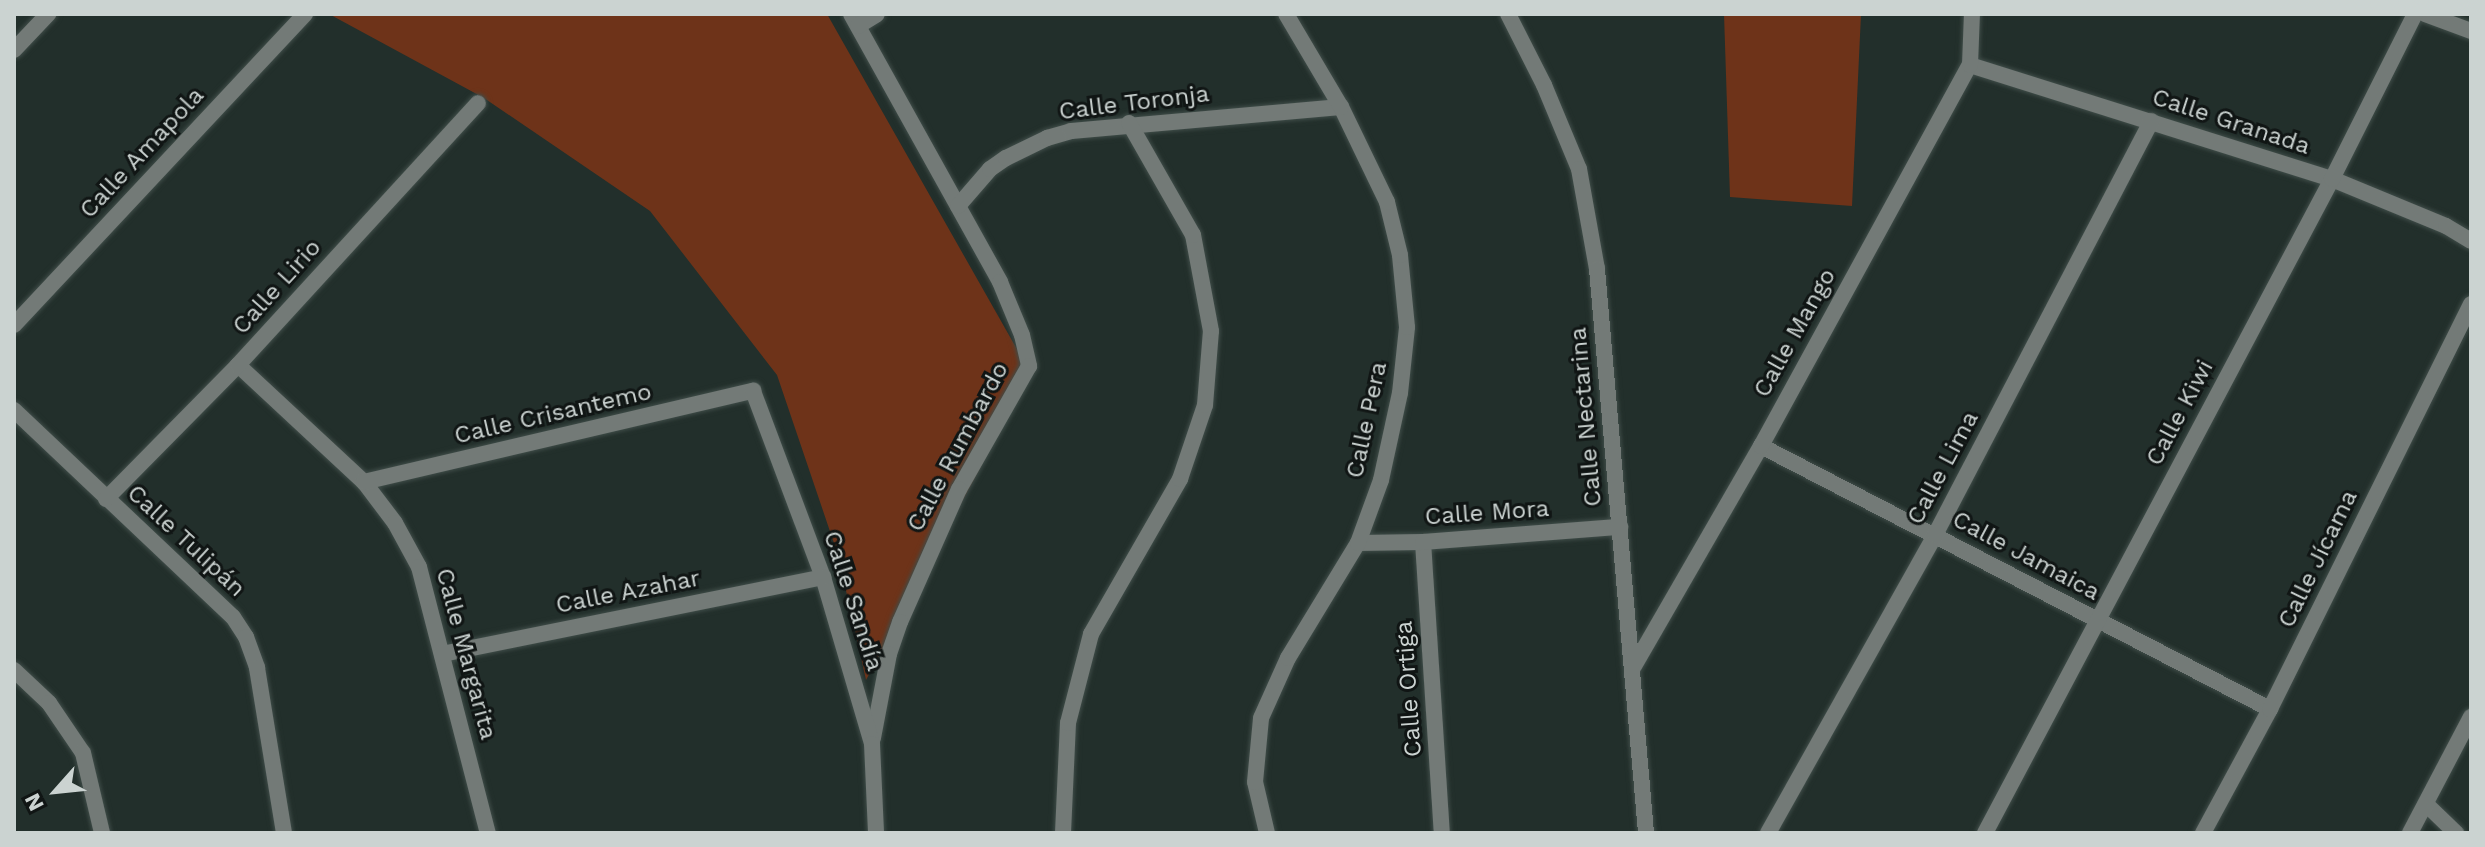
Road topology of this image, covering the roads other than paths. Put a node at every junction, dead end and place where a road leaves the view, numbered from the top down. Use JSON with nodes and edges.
{"nodes":[{"id":1,"x":48,"y":14,"type":"edge"},
{"id":2,"x":305,"y":14,"type":"edge"},
{"id":3,"x":877,"y":14,"type":"edge"},
{"id":4,"x":1286,"y":14,"type":"edge"},
{"id":5,"x":1508,"y":14,"type":"edge"},
{"id":6,"x":1972,"y":14,"type":"edge"},
{"id":7,"x":2415,"y":14,"type":"edge"},
{"id":8,"x":2425,"y":14,"type":"edge"},
{"id":9,"x":854,"y":20,"type":"edge"},
{"id":10,"x":2471,"y":31,"type":"edge"},
{"id":11,"x":14,"y":50,"type":"edge"},
{"id":12,"x":1970,"y":65,"type":"junction"},
{"id":13,"x":478,"y":103,"type":"dead end"},
{"id":14,"x":1341,"y":107,"type":"junction"},
{"id":15,"x":2151,"y":121,"type":"junction"},
{"id":16,"x":1129,"y":123,"type":"junction"},
{"id":17,"x":2332,"y":179,"type":"junction"},
{"id":18,"x":958,"y":206,"type":"junction"},
{"id":19,"x":2471,"y":241,"type":"edge"},
{"id":20,"x":2471,"y":304,"type":"edge"},
{"id":21,"x":14,"y":325,"type":"edge"},
{"id":22,"x":238,"y":365,"type":"junction"},
{"id":23,"x":753,"y":391,"type":"joint"},
{"id":24,"x":14,"y":410,"type":"edge"},
{"id":25,"x":1761,"y":446,"type":"junction"},
{"id":26,"x":364,"y":482,"type":"junction"},
{"id":27,"x":106,"y":499,"type":"junction"},
{"id":28,"x":1620,"y":527,"type":"junction"},
{"id":29,"x":1935,"y":535,"type":"junction"},
{"id":30,"x":1423,"y":542,"type":"junction"},
{"id":31,"x":1358,"y":543,"type":"junction"},
{"id":32,"x":823,"y":577,"type":"junction"},
{"id":33,"x":2096,"y":620,"type":"junction"},
{"id":34,"x":442,"y":654,"type":"junction"},
{"id":35,"x":1634,"y":666,"type":"junction"},
{"id":36,"x":14,"y":670,"type":"edge"},
{"id":37,"x":2270,"y":709,"type":"junction"},
{"id":38,"x":2471,"y":717,"type":"edge"},
{"id":39,"x":872,"y":744,"type":"junction"},
{"id":40,"x":2426,"y":804,"type":"junction"},
{"id":41,"x":102,"y":833,"type":"edge"},
{"id":42,"x":284,"y":833,"type":"edge"},
{"id":43,"x":488,"y":833,"type":"edge"},
{"id":44,"x":876,"y":833,"type":"edge"},
{"id":45,"x":1063,"y":833,"type":"edge"},
{"id":46,"x":1267,"y":833,"type":"edge"},
{"id":47,"x":1442,"y":833,"type":"edge"},
{"id":48,"x":1646,"y":833,"type":"edge"},
{"id":49,"x":1768,"y":833,"type":"edge"},
{"id":50,"x":1985,"y":833,"type":"edge"},
{"id":51,"x":2203,"y":833,"type":"edge"},
{"id":52,"x":2410,"y":833,"type":"edge"},
{"id":53,"x":2456,"y":833,"type":"edge"}],
"edges":[{"from":1,"to":11,"type":"street"},
{"from":2,"to":21,"type":"street","name":"Calle Amapola"},
{"from":3,"to":9,"type":"street"},
{"from":4,"to":14,"type":"street","name":"Calle Pera"},
{"from":5,"to":28,"type":"street","name":"Calle Nectarina"},
{"from":6,"to":12,"type":"street","name":"Calle Mango"},
{"from":7,"to":17,"type":"street","name":"Calle Kiwi"},
{"from":8,"to":10,"type":"street"},
{"from":9,"to":18,"type":"street","name":"Calle Rumbardo"},
{"from":12,"to":15,"type":"street","name":"Calle Granada"},
{"from":12,"to":25,"type":"street","name":"Calle Mango"},
{"from":13,"to":22,"type":"street","name":"Calle Lirio"},
{"from":14,"to":16,"type":"street","name":"Calle Toronja"},
{"from":14,"to":31,"type":"street","name":"Calle Pera"},
{"from":15,"to":17,"type":"street","name":"Calle Granada"},
{"from":15,"to":29,"type":"street","name":"Calle Lima"},
{"from":16,"to":18,"type":"street","name":"Calle Toronja"},
{"from":16,"to":45,"type":"street"},
{"from":17,"to":19,"type":"street","name":"Calle Granada"},
{"from":17,"to":33,"type":"street","name":"Calle Kiwi"},
{"from":18,"to":39,"type":"street","name":"Calle Rumbardo"},
{"from":20,"to":37,"type":"street","name":"Calle Jícama"},
{"from":22,"to":26,"type":"street","name":"Calle Margarita"},
{"from":22,"to":27,"type":"street","name":"Calle Lirio"},
{"from":23,"to":26,"type":"street","name":"Calle Crisantemo"},
{"from":23,"to":32,"type":"street","name":"Calle Sandía"},
{"from":24,"to":27,"type":"street","name":"Calle Tulipán"},
{"from":25,"to":29,"type":"street","name":"Calle Jamaica"},
{"from":25,"to":35,"type":"street","name":"Calle Mango"},
{"from":26,"to":34,"type":"street","name":"Calle Margarita"},
{"from":27,"to":42,"type":"street","name":"Calle Tulipán"},
{"from":28,"to":30,"type":"street","name":"Calle Mora"},
{"from":28,"to":35,"type":"street","name":"Calle Nectarina"},
{"from":29,"to":33,"type":"street","name":"Calle Jamaica"},
{"from":29,"to":49,"type":"street","name":"Calle Lima"},
{"from":30,"to":31,"type":"street","name":"Calle Mora"},
{"from":30,"to":47,"type":"street","name":"Calle Ortiga"},
{"from":31,"to":46,"type":"street","name":"Calle Pera"},
{"from":32,"to":34,"type":"street","name":"Calle Azahar"},
{"from":32,"to":39,"type":"street","name":"Calle Sandía"},
{"from":33,"to":37,"type":"street","name":"Calle Jamaica"},
{"from":33,"to":50,"type":"street","name":"Calle Kiwi"},
{"from":34,"to":43,"type":"street","name":"Calle Margarita"},
{"from":35,"to":48,"type":"street","name":"Calle Nectarina"},
{"from":36,"to":41,"type":"street"},
{"from":37,"to":51,"type":"street","name":"Calle Jícama"},
{"from":38,"to":40,"type":"street"},
{"from":39,"to":44,"type":"street","name":"Calle Sandía"},
{"from":40,"to":52,"type":"street"},
{"from":40,"to":53,"type":"street"}]}
